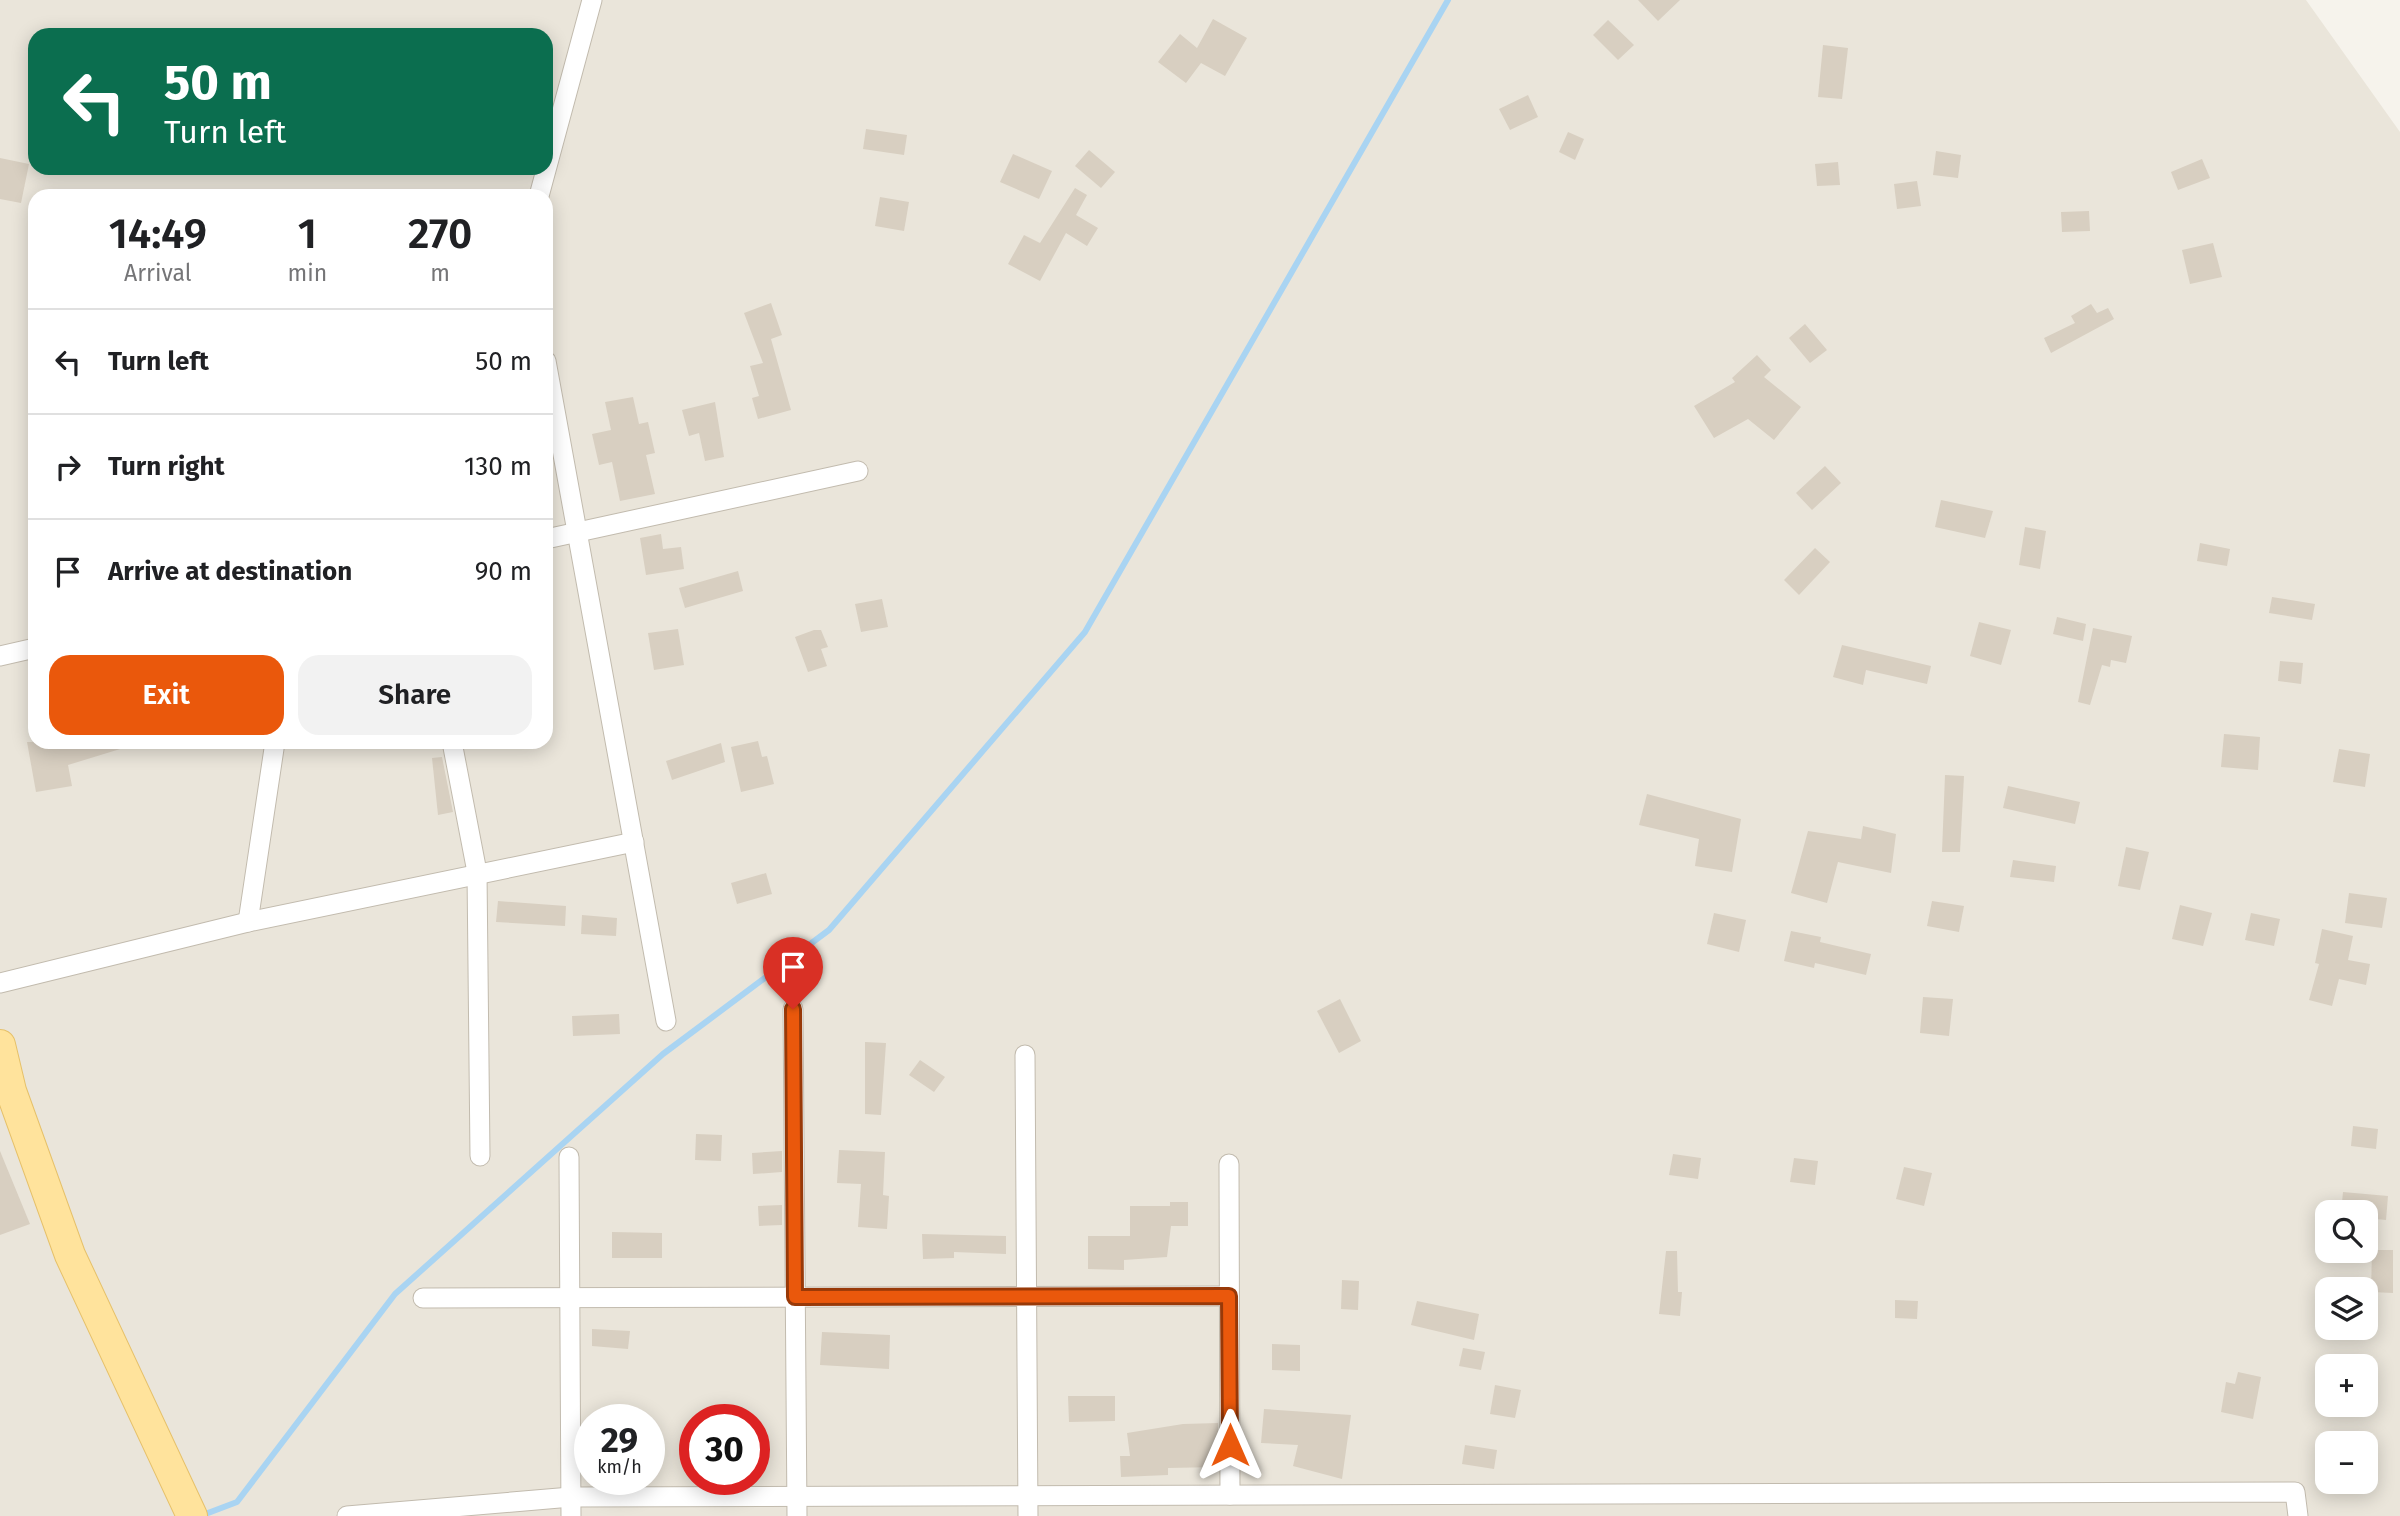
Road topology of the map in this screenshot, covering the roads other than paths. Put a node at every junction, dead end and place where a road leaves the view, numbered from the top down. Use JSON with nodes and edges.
{"nodes":[{"id":1,"x":592,"y":0,"type":"edge"},
{"id":2,"x":553,"y":144,"type":"edge"},
{"id":3,"x":553,"y":398,"type":"edge"},
{"id":4,"x":858,"y":471,"type":"dead end"},
{"id":5,"x":578,"y":532,"type":"junction"},
{"id":6,"x":553,"y":537,"type":"edge"},
{"id":7,"x":28,"y":650,"type":"edge"},
{"id":8,"x":0,"y":656,"type":"edge"},
{"id":9,"x":274,"y":749,"type":"edge"},
{"id":10,"x":453,"y":749,"type":"edge"},
{"id":11,"x":634,"y":842,"type":"junction"},
{"id":12,"x":477,"y":872,"type":"junction"},
{"id":13,"x":248,"y":922,"type":"junction"},
{"id":14,"x":0,"y":983,"type":"edge"},
{"id":15,"x":793,"y":1009,"type":"dead end"},
{"id":16,"x":666,"y":1021,"type":"dead end"},
{"id":17,"x":0,"y":1045,"type":"edge"},
{"id":18,"x":1025,"y":1055,"type":"dead end"},
{"id":19,"x":480,"y":1156,"type":"dead end"},
{"id":20,"x":569,"y":1157,"type":"dead end"},
{"id":21,"x":1229,"y":1164,"type":"dead end"},
{"id":22,"x":1026,"y":1296,"type":"junction"},
{"id":23,"x":1229,"y":1296,"type":"junction"},
{"id":24,"x":424,"y":1297,"type":"dead end"},
{"id":25,"x":569,"y":1297,"type":"junction"},
{"id":26,"x":795,"y":1297,"type":"junction"},
{"id":27,"x":1028,"y":1495,"type":"junction"},
{"id":28,"x":1230,"y":1495,"type":"junction"},
{"id":29,"x":797,"y":1496,"type":"junction"},
{"id":30,"x":186,"y":1504,"type":"edge"},
{"id":31,"x":571,"y":1506,"type":"edge"},
{"id":32,"x":347,"y":1516,"type":"edge"},
{"id":33,"x":797,"y":1516,"type":"edge"},
{"id":34,"x":1028,"y":1516,"type":"edge"},
{"id":35,"x":2298,"y":1516,"type":"edge"}],
"edges":[{"from":1,"to":2,"type":"street"},
{"from":3,"to":5,"type":"street"},
{"from":4,"to":5,"type":"street"},
{"from":5,"to":6,"type":"street"},
{"from":5,"to":11,"type":"street"},
{"from":7,"to":8,"type":"street"},
{"from":9,"to":13,"type":"street"},
{"from":10,"to":12,"type":"street"},
{"from":11,"to":12,"type":"street"},
{"from":11,"to":16,"type":"street"},
{"from":12,"to":13,"type":"street"},
{"from":12,"to":19,"type":"street"},
{"from":13,"to":14,"type":"street"},
{"from":15,"to":26,"type":"street"},
{"from":17,"to":30,"type":"main road"},
{"from":18,"to":22,"type":"street"},
{"from":20,"to":25,"type":"street"},
{"from":21,"to":23,"type":"street"},
{"from":22,"to":23,"type":"street"},
{"from":22,"to":26,"type":"street"},
{"from":22,"to":27,"type":"street"},
{"from":23,"to":28,"type":"street"},
{"from":24,"to":25,"type":"street"},
{"from":25,"to":26,"type":"street"},
{"from":25,"to":31,"type":"street"},
{"from":26,"to":29,"type":"street"},
{"from":27,"to":28,"type":"street"},
{"from":27,"to":29,"type":"street"},
{"from":27,"to":34,"type":"street"},
{"from":28,"to":35,"type":"street"},
{"from":29,"to":31,"type":"street"},
{"from":29,"to":33,"type":"street"},
{"from":31,"to":32,"type":"street"}]}
